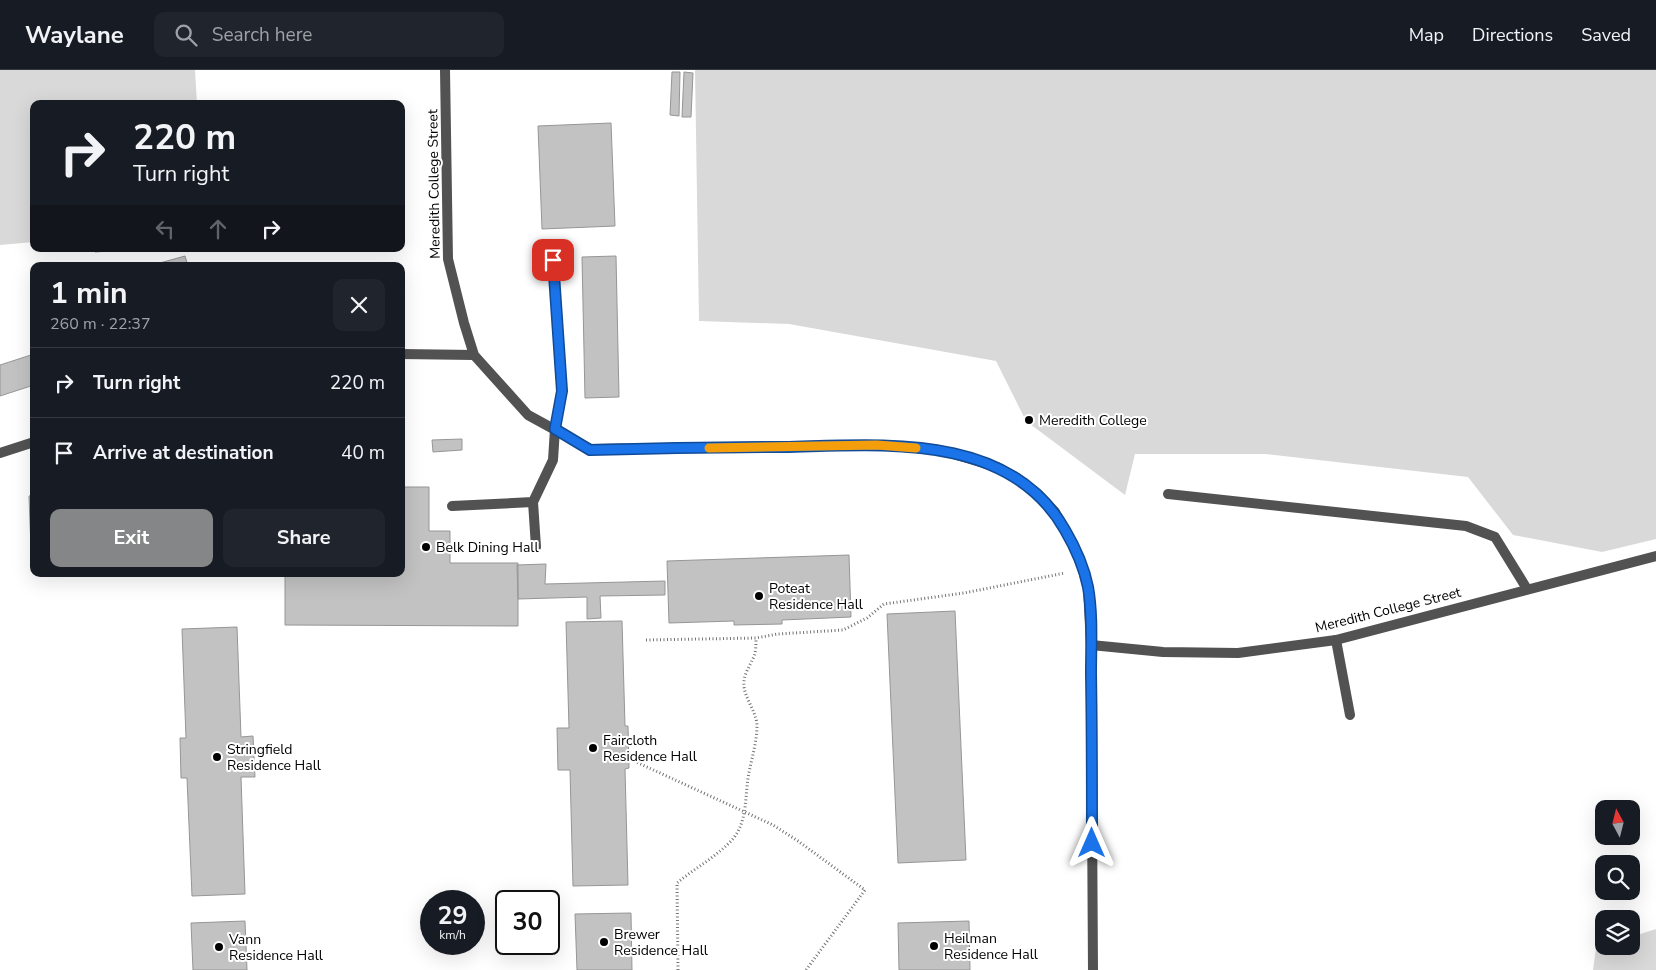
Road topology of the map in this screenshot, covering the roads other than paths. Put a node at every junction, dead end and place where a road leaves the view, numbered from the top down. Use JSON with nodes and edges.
{"nodes":[{"id":1,"x":445,"y":70,"type":"edge"},
{"id":2,"x":553,"y":260,"type":"dead end"},
{"id":3,"x":405,"y":354,"type":"edge"},
{"id":4,"x":474,"y":354,"type":"junction"},
{"id":5,"x":555,"y":429,"type":"junction"},
{"id":6,"x":30,"y":443,"type":"edge"},
{"id":7,"x":0,"y":453,"type":"edge"},
{"id":8,"x":1168,"y":494,"type":"dead end"},
{"id":9,"x":533,"y":502,"type":"junction"},
{"id":10,"x":452,"y":506,"type":"dead end"},
{"id":11,"x":536,"y":547,"type":"dead end"},
{"id":12,"x":1656,"y":556,"type":"edge"},
{"id":13,"x":1527,"y":589,"type":"junction"},
{"id":14,"x":1336,"y":640,"type":"junction"},
{"id":15,"x":1090,"y":645,"type":"junction"},
{"id":16,"x":1350,"y":715,"type":"dead end"},
{"id":17,"x":1094,"y":970,"type":"edge"}],
"edges":[{"from":1,"to":4,"type":"street","name":"Meredith College Street"},
{"from":2,"to":5,"type":"street"},
{"from":3,"to":4,"type":"street"},
{"from":4,"to":5,"type":"street","name":"Meredith College Street"},
{"from":5,"to":9,"type":"street"},
{"from":5,"to":15,"type":"street","name":"Meredith College Street"},
{"from":6,"to":7,"type":"street"},
{"from":8,"to":13,"type":"street"},
{"from":9,"to":10,"type":"street"},
{"from":9,"to":11,"type":"street"},
{"from":12,"to":13,"type":"street","name":"Meredith College Street"},
{"from":13,"to":14,"type":"street","name":"Meredith College Street"},
{"from":14,"to":15,"type":"street","name":"Meredith College Street"},
{"from":14,"to":16,"type":"street"},
{"from":15,"to":17,"type":"street","name":"Meredith College Street"}]}
